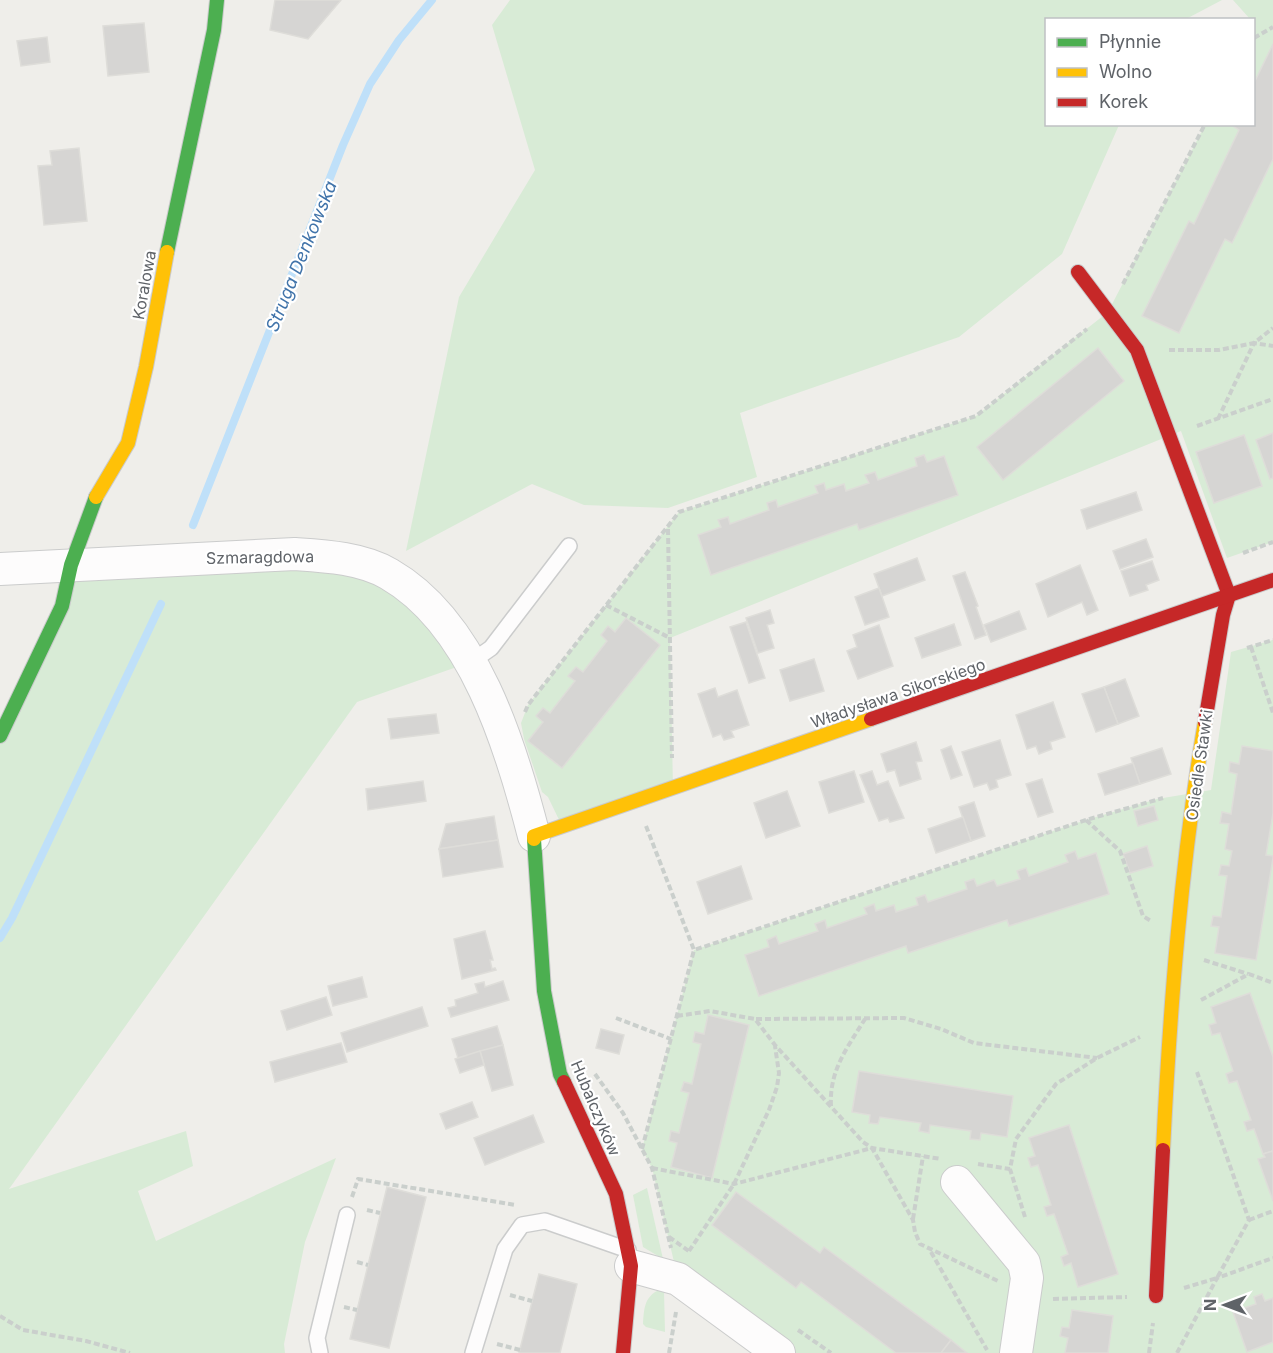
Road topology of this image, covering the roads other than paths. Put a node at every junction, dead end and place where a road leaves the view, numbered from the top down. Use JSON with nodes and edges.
{"nodes":[{"id":1,"x":217,"y":0,"type":"edge"},
{"id":2,"x":1078,"y":272,"type":"dead end"},
{"id":3,"x":569,"y":546,"type":"dead end"},
{"id":4,"x":71,"y":565,"type":"junction"},
{"id":5,"x":0,"y":569,"type":"edge"},
{"id":6,"x":1273,"y":580,"type":"edge"},
{"id":7,"x":1229,"y":595,"type":"junction"},
{"id":8,"x":471,"y":662,"type":"junction"},
{"id":9,"x":0,"y":736,"type":"edge"},
{"id":10,"x":534,"y":836,"type":"junction"},
{"id":11,"x":957,"y":1182,"type":"dead end"},
{"id":12,"x":347,"y":1215,"type":"road end"},
{"id":13,"x":629,"y":1258,"type":"junction"},
{"id":14,"x":1156,"y":1296,"type":"dead end"},
{"id":15,"x":320,"y":1353,"type":"edge"},
{"id":16,"x":473,"y":1353,"type":"edge"},
{"id":17,"x":623,"y":1353,"type":"edge"},
{"id":18,"x":779,"y":1353,"type":"edge"},
{"id":19,"x":1016,"y":1353,"type":"edge"}],
"edges":[{"from":1,"to":4,"type":"street","name":"Koralowa"},
{"from":2,"to":7,"type":"street"},
{"from":3,"to":8,"type":"lane"},
{"from":4,"to":5,"type":"street","name":"Szmaragdowa"},
{"from":4,"to":8,"type":"street","name":"Szmaragdowa"},
{"from":4,"to":9,"type":"street","name":"Koralowa"},
{"from":6,"to":7,"type":"street","name":"Władysława Sikorskiego"},
{"from":7,"to":10,"type":"street","name":"Władysława Sikorskiego"},
{"from":7,"to":14,"type":"street","name":"Osiedle Stawki"},
{"from":8,"to":10,"type":"street","name":"Szmaragdowa"},
{"from":10,"to":13,"type":"street","name":"Hubalczyków"},
{"from":11,"to":19,"type":"street"},
{"from":12,"to":15,"type":"lane"},
{"from":13,"to":16,"type":"lane"},
{"from":13,"to":17,"type":"street","name":"Hubalczyków"},
{"from":13,"to":18,"type":"street"}]}
